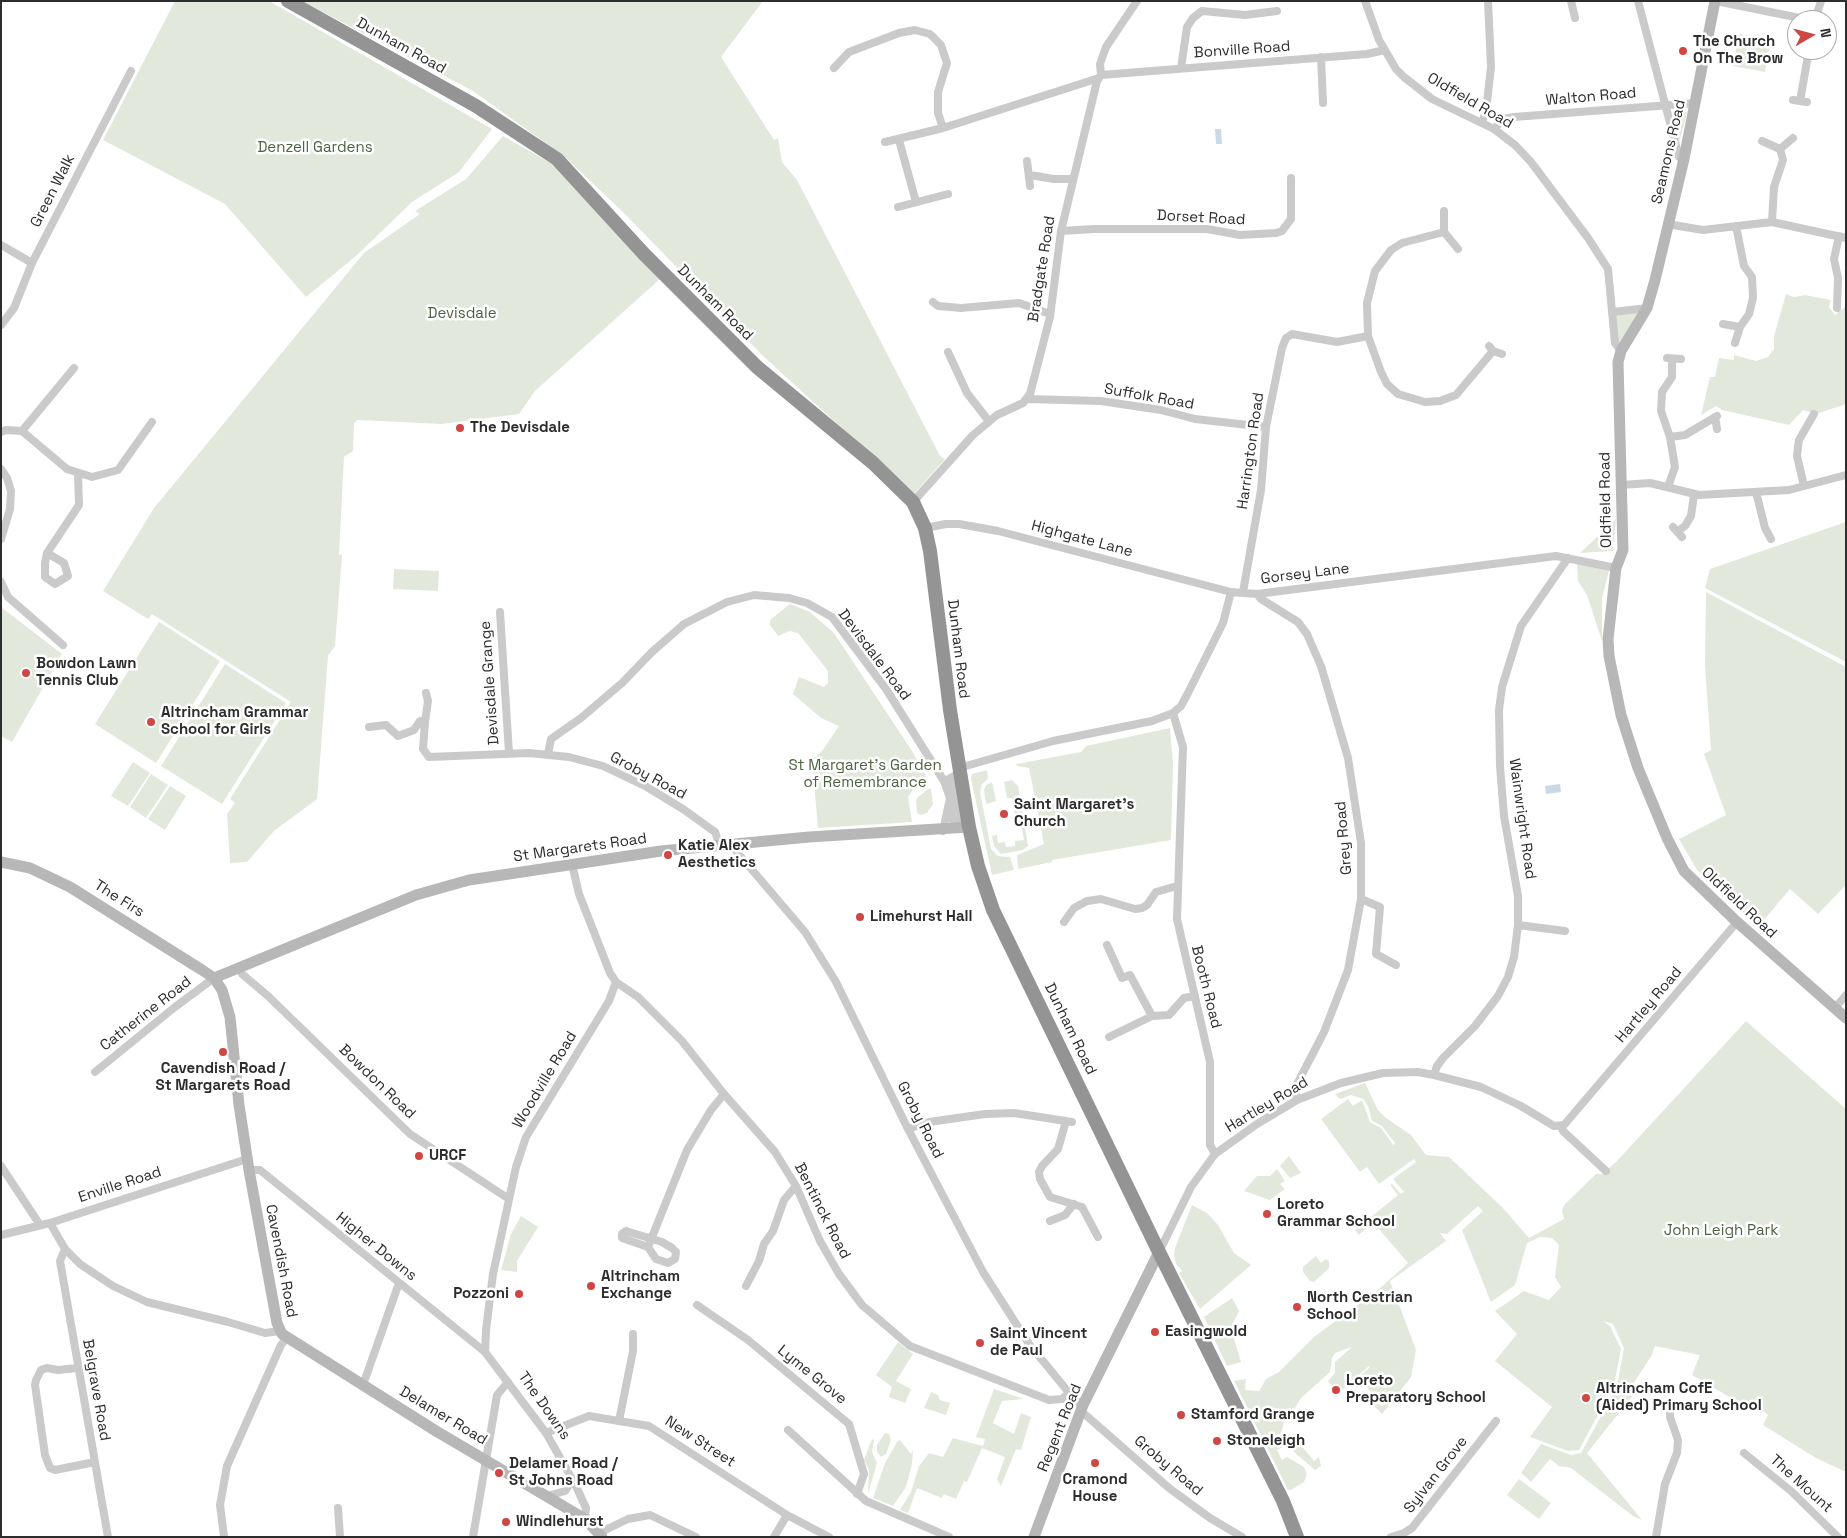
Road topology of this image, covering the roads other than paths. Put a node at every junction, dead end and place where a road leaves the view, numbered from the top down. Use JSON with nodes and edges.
{"nodes":[{"id":1,"x":288,"y":1,"type":"edge"},
{"id":2,"x":1137,"y":1,"type":"edge"},
{"id":3,"x":1365,"y":1,"type":"edge"},
{"id":4,"x":1488,"y":1,"type":"edge"},
{"id":5,"x":1571,"y":1,"type":"edge"},
{"id":6,"x":1638,"y":1,"type":"edge"},
{"id":7,"x":1715,"y":1,"type":"edge"},
{"id":8,"x":1277,"y":11,"type":"dead end"},
{"id":9,"x":1787,"y":15,"type":"edge"},
{"id":10,"x":1574,"y":18,"type":"dead end"},
{"id":11,"x":1385,"y":50,"type":"junction"},
{"id":12,"x":1321,"y":57,"type":"junction"},
{"id":13,"x":1807,"y":60,"type":"edge"},
{"id":14,"x":947,"y":63,"type":"junction"},
{"id":15,"x":956,"y":63,"type":"dead end"},
{"id":16,"x":834,"y":68,"type":"dead end"},
{"id":17,"x":1181,"y":68,"type":"junction"},
{"id":18,"x":131,"y":70,"type":"dead end"},
{"id":19,"x":1100,"y":77,"type":"junction"},
{"id":20,"x":1800,"y":101,"type":"dead end"},
{"id":21,"x":1322,"y":103,"type":"dead end"},
{"id":22,"x":1696,"y":103,"type":"junction"},
{"id":23,"x":1664,"y":105,"type":"junction"},
{"id":24,"x":1482,"y":123,"type":"junction"},
{"id":25,"x":943,"y":128,"type":"junction"},
{"id":26,"x":1494,"y":129,"type":"junction"},
{"id":27,"x":1792,"y":138,"type":"dead end"},
{"id":28,"x":899,"y":140,"type":"junction"},
{"id":29,"x":1762,"y":141,"type":"dead end"},
{"id":30,"x":885,"y":142,"type":"dead end"},
{"id":31,"x":1780,"y":150,"type":"junction"},
{"id":32,"x":1684,"y":160,"type":"junction"},
{"id":33,"x":1027,"y":161,"type":"dead end"},
{"id":34,"x":1030,"y":175,"type":"junction"},
{"id":35,"x":1291,"y":178,"type":"dead end"},
{"id":36,"x":1073,"y":179,"type":"junction"},
{"id":37,"x":1030,"y":186,"type":"dead end"},
{"id":38,"x":948,"y":194,"type":"dead end"},
{"id":39,"x":916,"y":202,"type":"junction"},
{"id":40,"x":898,"y":207,"type":"dead end"},
{"id":41,"x":1444,"y":211,"type":"dead end"},
{"id":42,"x":1772,"y":222,"type":"junction"},
{"id":43,"x":1667,"y":224,"type":"junction"},
{"id":44,"x":1736,"y":226,"type":"junction"},
{"id":45,"x":1061,"y":231,"type":"junction"},
{"id":46,"x":1444,"y":232,"type":"junction"},
{"id":47,"x":1842,"y":237,"type":"edge"},
{"id":48,"x":1,"y":245,"type":"edge"},
{"id":49,"x":1458,"y":250,"type":"dead end"},
{"id":50,"x":32,"y":263,"type":"junction"},
{"id":51,"x":1846,"y":300,"type":"edge"},
{"id":52,"x":1647,"y":308,"type":"junction"},
{"id":53,"x":1614,"y":312,"type":"junction"},
{"id":54,"x":936,"y":314,"type":"dead end"},
{"id":55,"x":1050,"y":314,"type":"junction"},
{"id":56,"x":1723,"y":324,"type":"dead end"},
{"id":57,"x":1,"y":325,"type":"edge"},
{"id":58,"x":1740,"y":327,"type":"junction"},
{"id":59,"x":1368,"y":336,"type":"junction"},
{"id":60,"x":1735,"y":343,"type":"dead end"},
{"id":61,"x":948,"y":352,"type":"dead end"},
{"id":62,"x":1621,"y":352,"type":"junction"},
{"id":63,"x":1502,"y":354,"type":"dead end"},
{"id":64,"x":1681,"y":359,"type":"dead end"},
{"id":65,"x":74,"y":368,"type":"dead end"},
{"id":66,"x":1027,"y":399,"type":"junction"},
{"id":67,"x":1814,"y":414,"type":"dead end"},
{"id":68,"x":988,"y":420,"type":"junction"},
{"id":69,"x":152,"y":422,"type":"dead end"},
{"id":70,"x":1266,"y":427,"type":"junction"},
{"id":71,"x":1718,"y":429,"type":"dead end"},
{"id":72,"x":22,"y":431,"type":"junction"},
{"id":73,"x":1,"y":432,"type":"edge"},
{"id":74,"x":1670,"y":437,"type":"junction"},
{"id":75,"x":1,"y":469,"type":"edge"},
{"id":76,"x":78,"y":472,"type":"junction"},
{"id":77,"x":1846,"y":475,"type":"edge"},
{"id":78,"x":1621,"y":485,"type":"junction"},
{"id":79,"x":1804,"y":486,"type":"junction"},
{"id":80,"x":1668,"y":487,"type":"junction"},
{"id":81,"x":1756,"y":492,"type":"junction"},
{"id":82,"x":1694,"y":494,"type":"junction"},
{"id":83,"x":913,"y":502,"type":"junction"},
{"id":84,"x":925,"y":528,"type":"junction"},
{"id":85,"x":1678,"y":532,"type":"dead end"},
{"id":86,"x":1,"y":539,"type":"edge"},
{"id":87,"x":1771,"y":539,"type":"dead end"},
{"id":88,"x":47,"y":553,"type":"dead end"},
{"id":89,"x":1568,"y":558,"type":"junction"},
{"id":90,"x":1616,"y":568,"type":"junction"},
{"id":91,"x":1,"y":582,"type":"edge"},
{"id":92,"x":1231,"y":592,"type":"junction"},
{"id":93,"x":1243,"y":592,"type":"junction"},
{"id":94,"x":1257,"y":594,"type":"junction"},
{"id":95,"x":500,"y":612,"type":"dead end"},
{"id":96,"x":63,"y":645,"type":"dead end"},
{"id":97,"x":426,"y":693,"type":"dead end"},
{"id":98,"x":1173,"y":713,"type":"junction"},
{"id":99,"x":424,"y":722,"type":"junction"},
{"id":100,"x":369,"y":727,"type":"dead end"},
{"id":101,"x":509,"y":753,"type":"junction"},
{"id":102,"x":548,"y":754,"type":"junction"},
{"id":103,"x":956,"y":772,"type":"junction"},
{"id":104,"x":969,"y":828,"type":"junction"},
{"id":105,"x":943,"y":831,"type":"junction"},
{"id":106,"x":734,"y":845,"type":"junction"},
{"id":107,"x":720,"y":846,"type":"junction"},
{"id":108,"x":1,"y":862,"type":"edge"},
{"id":109,"x":572,"y":864,"type":"junction"},
{"id":110,"x":1177,"y":886,"type":"junction"},
{"id":111,"x":1361,"y":899,"type":"junction"},
{"id":112,"x":1064,"y":922,"type":"dead end"},
{"id":113,"x":1737,"y":922,"type":"junction"},
{"id":114,"x":1518,"y":925,"type":"junction"},
{"id":115,"x":1565,"y":931,"type":"dead end"},
{"id":116,"x":1107,"y":945,"type":"dead end"},
{"id":117,"x":1396,"y":965,"type":"dead end"},
{"id":118,"x":239,"y":968,"type":"junction"},
{"id":119,"x":214,"y":978,"type":"junction"},
{"id":120,"x":616,"y":982,"type":"junction"},
{"id":121,"x":1846,"y":995,"type":"edge"},
{"id":122,"x":1195,"y":996,"type":"junction"},
{"id":123,"x":1834,"y":1009,"type":"junction"},
{"id":124,"x":1152,"y":1016,"type":"junction"},
{"id":125,"x":1846,"y":1018,"type":"edge"},
{"id":126,"x":1109,"y":1037,"type":"dead end"},
{"id":127,"x":95,"y":1072,"type":"dead end"},
{"id":128,"x":1434,"y":1074,"type":"junction"},
{"id":129,"x":724,"y":1094,"type":"junction"},
{"id":130,"x":1297,"y":1100,"type":"junction"},
{"id":131,"x":1561,"y":1126,"type":"junction"},
{"id":132,"x":908,"y":1129,"type":"junction"},
{"id":133,"x":1215,"y":1154,"type":"junction"},
{"id":134,"x":248,"y":1164,"type":"junction"},
{"id":135,"x":1,"y":1166,"type":"edge"},
{"id":136,"x":1606,"y":1171,"type":"dead end"},
{"id":137,"x":796,"y":1186,"type":"junction"},
{"id":138,"x":509,"y":1199,"type":"junction"},
{"id":139,"x":1074,"y":1204,"type":"junction"},
{"id":140,"x":1050,"y":1221,"type":"dead end"},
{"id":141,"x":50,"y":1223,"type":"junction"},
{"id":142,"x":40,"y":1226,"type":"junction"},
{"id":143,"x":1,"y":1235,"type":"edge"},
{"id":144,"x":1098,"y":1237,"type":"dead end"},
{"id":145,"x":653,"y":1239,"type":"junction"},
{"id":146,"x":648,"y":1247,"type":"junction"},
{"id":147,"x":65,"y":1249,"type":"junction"},
{"id":148,"x":1159,"y":1252,"type":"junction"},
{"id":149,"x":399,"y":1283,"type":"junction"},
{"id":150,"x":746,"y":1286,"type":"dead end"},
{"id":151,"x":697,"y":1305,"type":"dead end"},
{"id":152,"x":633,"y":1334,"type":"dead end"},
{"id":153,"x":283,"y":1335,"type":"junction"},
{"id":154,"x":485,"y":1352,"type":"junction"},
{"id":155,"x":77,"y":1368,"type":"junction"},
{"id":156,"x":508,"y":1382,"type":"junction"},
{"id":157,"x":363,"y":1385,"type":"junction"},
{"id":158,"x":1070,"y":1393,"type":"junction"},
{"id":159,"x":1670,"y":1407,"type":"dead end"},
{"id":160,"x":1082,"y":1408,"type":"junction"},
{"id":161,"x":619,"y":1421,"type":"junction"},
{"id":162,"x":1496,"y":1421,"type":"dead end"},
{"id":163,"x":788,"y":1430,"type":"dead end"},
{"id":164,"x":546,"y":1433,"type":"junction"},
{"id":165,"x":1744,"y":1453,"type":"dead end"},
{"id":166,"x":485,"y":1458,"type":"junction"},
{"id":167,"x":95,"y":1462,"type":"junction"},
{"id":168,"x":573,"y":1480,"type":"junction"},
{"id":169,"x":858,"y":1494,"type":"junction"},
{"id":170,"x":548,"y":1496,"type":"junction"},
{"id":171,"x":338,"y":1508,"type":"dead end"},
{"id":172,"x":787,"y":1515,"type":"junction"},
{"id":173,"x":585,"y":1519,"type":"junction"},
{"id":174,"x":601,"y":1535,"type":"edge"},
{"id":175,"x":1835,"y":1536,"type":"edge"},
{"id":176,"x":108,"y":1537,"type":"edge"},
{"id":177,"x":224,"y":1537,"type":"edge"},
{"id":178,"x":340,"y":1537,"type":"edge"},
{"id":179,"x":473,"y":1537,"type":"edge"},
{"id":180,"x":696,"y":1537,"type":"edge"},
{"id":181,"x":774,"y":1537,"type":"edge"},
{"id":182,"x":829,"y":1537,"type":"edge"},
{"id":183,"x":949,"y":1537,"type":"edge"},
{"id":184,"x":1034,"y":1537,"type":"edge"},
{"id":185,"x":1242,"y":1537,"type":"edge"},
{"id":186,"x":1297,"y":1537,"type":"edge"},
{"id":187,"x":1391,"y":1537,"type":"edge"},
{"id":188,"x":1656,"y":1537,"type":"edge"}],
"edges":[{"from":1,"to":83,"type":"highway","name":"Dunham Road"},
{"from":2,"to":19,"type":"street","name":"Bradgate Road"},
{"from":3,"to":11,"type":"street","name":"Oldfield Road"},
{"from":4,"to":24,"type":"street"},
{"from":5,"to":10,"type":"street"},
{"from":6,"to":23,"type":"street"},
{"from":7,"to":9,"type":"street"},
{"from":7,"to":22,"type":"street","name":"Seamons Road"},
{"from":8,"to":17,"type":"street"},
{"from":11,"to":12,"type":"street","name":"Bonville Road"},
{"from":11,"to":24,"type":"street","name":"Oldfield Road"},
{"from":12,"to":17,"type":"street","name":"Bonville Road"},
{"from":12,"to":21,"type":"street"},
{"from":13,"to":20,"type":"street"},
{"from":14,"to":15,"type":"street"},
{"from":14,"to":16,"type":"street"},
{"from":14,"to":25,"type":"street"},
{"from":17,"to":19,"type":"street","name":"Bonville Road"},
{"from":18,"to":50,"type":"street","name":"Green Walk"},
{"from":19,"to":25,"type":"street","name":"Bonville Road"},
{"from":19,"to":36,"type":"street","name":"Bradgate Road"},
{"from":22,"to":23,"type":"street","name":"Walton Road"},
{"from":22,"to":32,"type":"street","name":"Seamons Road"},
{"from":23,"to":26,"type":"street","name":"Walton Road"},
{"from":23,"to":32,"type":"street"},
{"from":24,"to":26,"type":"street","name":"Oldfield Road"},
{"from":25,"to":28,"type":"street","name":"Bonville Road"},
{"from":26,"to":53,"type":"street","name":"Oldfield Road"},
{"from":27,"to":31,"type":"street"},
{"from":28,"to":30,"type":"street","name":"Bonville Road"},
{"from":28,"to":39,"type":"street"},
{"from":29,"to":31,"type":"street"},
{"from":31,"to":42,"type":"street"},
{"from":32,"to":43,"type":"street","name":"Seamons Road"},
{"from":33,"to":34,"type":"street"},
{"from":34,"to":36,"type":"street"},
{"from":34,"to":37,"type":"street"},
{"from":35,"to":45,"type":"street","name":"Dorset Road"},
{"from":36,"to":45,"type":"street","name":"Bradgate Road"},
{"from":38,"to":39,"type":"street"},
{"from":39,"to":40,"type":"street"},
{"from":41,"to":46,"type":"street"},
{"from":42,"to":44,"type":"street"},
{"from":42,"to":47,"type":"street"},
{"from":43,"to":44,"type":"street"},
{"from":43,"to":52,"type":"street","name":"Seamons Road"},
{"from":44,"to":58,"type":"street"},
{"from":45,"to":55,"type":"street","name":"Bradgate Road"},
{"from":46,"to":49,"type":"street"},
{"from":46,"to":59,"type":"street"},
{"from":47,"to":51,"type":"street"},
{"from":48,"to":50,"type":"street"},
{"from":50,"to":57,"type":"street","name":"Green Walk"},
{"from":52,"to":53,"type":"street"},
{"from":52,"to":62,"type":"street","name":"Seamons Road"},
{"from":53,"to":62,"type":"street","name":"Oldfield Road"},
{"from":54,"to":55,"type":"street"},
{"from":55,"to":66,"type":"street","name":"Bradgate Road"},
{"from":56,"to":58,"type":"street"},
{"from":58,"to":60,"type":"street"},
{"from":59,"to":63,"type":"street"},
{"from":59,"to":70,"type":"street","name":"Harrington Road"},
{"from":61,"to":68,"type":"street"},
{"from":62,"to":78,"type":"street","name":"Oldfield Road"},
{"from":64,"to":74,"type":"street"},
{"from":65,"to":72,"type":"street"},
{"from":66,"to":68,"type":"street"},
{"from":66,"to":70,"type":"street","name":"Suffolk Road"},
{"from":67,"to":79,"type":"street"},
{"from":68,"to":83,"type":"street"},
{"from":69,"to":76,"type":"street"},
{"from":70,"to":93,"type":"street","name":"Harrington Road"},
{"from":71,"to":74,"type":"street"},
{"from":72,"to":73,"type":"street"},
{"from":72,"to":76,"type":"street"},
{"from":74,"to":80,"type":"street"},
{"from":75,"to":86,"type":"street"},
{"from":76,"to":88,"type":"street"},
{"from":77,"to":79,"type":"street"},
{"from":78,"to":80,"type":"street"},
{"from":78,"to":90,"type":"street","name":"Oldfield Road"},
{"from":79,"to":81,"type":"street"},
{"from":80,"to":82,"type":"street"},
{"from":81,"to":82,"type":"street"},
{"from":81,"to":87,"type":"street"},
{"from":82,"to":85,"type":"street"},
{"from":83,"to":84,"type":"highway","name":"Dunham Road"},
{"from":84,"to":92,"type":"street","name":"Highgate Lane"},
{"from":84,"to":103,"type":"highway","name":"Dunham Road"},
{"from":89,"to":90,"type":"street","name":"Gorsey Lane"},
{"from":89,"to":94,"type":"street","name":"Gorsey Lane"},
{"from":89,"to":114,"type":"street","name":"Wainwright Road"},
{"from":90,"to":113,"type":"street","name":"Oldfield Road"},
{"from":91,"to":96,"type":"street"},
{"from":92,"to":93,"type":"street","name":"Gorsey Lane"},
{"from":92,"to":98,"type":"street"},
{"from":93,"to":94,"type":"street","name":"Gorsey Lane"},
{"from":94,"to":111,"type":"street","name":"Grey Road"},
{"from":95,"to":101,"type":"street","name":"Devisdale Grange"},
{"from":97,"to":99,"type":"street"},
{"from":98,"to":103,"type":"street"},
{"from":98,"to":110,"type":"street","name":"Booth Road"},
{"from":99,"to":100,"type":"street"},
{"from":99,"to":101,"type":"street","name":"Groby Road"},
{"from":101,"to":102,"type":"street","name":"Groby Road"},
{"from":102,"to":105,"type":"street","name":"Devisdale Road"},
{"from":102,"to":107,"type":"street","name":"Groby Road"},
{"from":103,"to":103,"type":"street"},
{"from":103,"to":104,"type":"highway","name":"Dunham Road"},
{"from":104,"to":105,"type":"street","name":"St Margarets Road"},
{"from":104,"to":148,"type":"highway","name":"Dunham Road"},
{"from":105,"to":106,"type":"street","name":"St Margarets Road"},
{"from":106,"to":107,"type":"street","name":"St Margarets Road"},
{"from":106,"to":132,"type":"street","name":"Groby Road"},
{"from":107,"to":109,"type":"street","name":"St Margarets Road"},
{"from":108,"to":119,"type":"street","name":"The Firs"},
{"from":109,"to":118,"type":"street","name":"St Margarets Road"},
{"from":109,"to":120,"type":"street"},
{"from":110,"to":112,"type":"street"},
{"from":110,"to":122,"type":"street","name":"Booth Road"},
{"from":111,"to":117,"type":"street"},
{"from":111,"to":130,"type":"street","name":"Grey Road"},
{"from":113,"to":123,"type":"street","name":"Oldfield Road"},
{"from":113,"to":131,"type":"street","name":"Hartley Road"},
{"from":114,"to":115,"type":"street"},
{"from":114,"to":128,"type":"street","name":"Wainwright Road"},
{"from":116,"to":124,"type":"street"},
{"from":118,"to":119,"type":"street","name":"St Margarets Road"},
{"from":118,"to":138,"type":"street","name":"Bowdon Road"},
{"from":119,"to":127,"type":"street","name":"Catherine Road"},
{"from":119,"to":134,"type":"street","name":"Cavendish Road"},
{"from":120,"to":129,"type":"street","name":"Bentinck Road"},
{"from":120,"to":138,"type":"street","name":"Woodville Road"},
{"from":121,"to":123,"type":"street"},
{"from":122,"to":124,"type":"street"},
{"from":122,"to":133,"type":"street","name":"Booth Road"},
{"from":123,"to":125,"type":"street","name":"Oldfield Road"},
{"from":124,"to":126,"type":"street"},
{"from":128,"to":130,"type":"street","name":"Hartley Road"},
{"from":128,"to":131,"type":"street","name":"Hartley Road"},
{"from":129,"to":137,"type":"street","name":"Bentinck Road"},
{"from":129,"to":145,"type":"street"},
{"from":130,"to":133,"type":"street","name":"Hartley Road"},
{"from":131,"to":136,"type":"street","name":"Hartley Road"},
{"from":132,"to":139,"type":"street"},
{"from":132,"to":158,"type":"street","name":"Groby Road"},
{"from":133,"to":148,"type":"street"},
{"from":134,"to":141,"type":"street","name":"Enville Road"},
{"from":134,"to":149,"type":"street","name":"Higher Downs"},
{"from":134,"to":153,"type":"street","name":"Cavendish Road"},
{"from":135,"to":142,"type":"street"},
{"from":137,"to":150,"type":"street"},
{"from":137,"to":158,"type":"street","name":"Bentinck Road"},
{"from":138,"to":154,"type":"street","name":"Woodville Road"},
{"from":139,"to":140,"type":"street"},
{"from":139,"to":144,"type":"street"},
{"from":141,"to":142,"type":"street","name":"Enville Road"},
{"from":141,"to":147,"type":"street"},
{"from":142,"to":143,"type":"street","name":"Enville Road"},
{"from":145,"to":146,"type":"street"},
{"from":145,"to":146,"type":"street"},
{"from":145,"to":146,"type":"street"},
{"from":147,"to":153,"type":"street"},
{"from":147,"to":155,"type":"street","name":"Belgrave Road"},
{"from":148,"to":160,"type":"street","name":"Regent Road"},
{"from":148,"to":186,"type":"highway","name":"Dunham Road"},
{"from":149,"to":154,"type":"street","name":"Higher Downs"},
{"from":149,"to":157,"type":"street"},
{"from":151,"to":169,"type":"street","name":"Lyme Grove"},
{"from":152,"to":161,"type":"street"},
{"from":153,"to":157,"type":"street","name":"Delamer Road"},
{"from":153,"to":177,"type":"street","name":"Cavendish Road"},
{"from":154,"to":156,"type":"street","name":"The Downs"},
{"from":155,"to":167,"type":"street","name":"Belgrave Road"},
{"from":155,"to":167,"type":"street"},
{"from":156,"to":164,"type":"street","name":"The Downs"},
{"from":156,"to":166,"type":"street"},
{"from":157,"to":166,"type":"street","name":"Delamer Road"},
{"from":158,"to":160,"type":"street","name":"Groby Road"},
{"from":159,"to":188,"type":"street"},
{"from":160,"to":184,"type":"street","name":"Regent Road"},
{"from":160,"to":185,"type":"street","name":"Groby Road"},
{"from":161,"to":164,"type":"street","name":"New Street"},
{"from":161,"to":172,"type":"street","name":"New Street"},
{"from":162,"to":187,"type":"street","name":"Sylvan Grove"},
{"from":163,"to":169,"type":"street"},
{"from":164,"to":168,"type":"street","name":"The Downs"},
{"from":165,"to":175,"type":"street","name":"The Mount"},
{"from":166,"to":170,"type":"street","name":"Delamer Road"},
{"from":166,"to":179,"type":"street"},
{"from":167,"to":176,"type":"street","name":"Belgrave Road"},
{"from":168,"to":170,"type":"street"},
{"from":168,"to":173,"type":"street","name":"The Downs"},
{"from":169,"to":183,"type":"street"},
{"from":170,"to":173,"type":"street","name":"Delamer Road"},
{"from":171,"to":178,"type":"street"},
{"from":172,"to":181,"type":"street"},
{"from":172,"to":182,"type":"street","name":"New Street"},
{"from":173,"to":174,"type":"street"},
{"from":174,"to":180,"type":"street"}]}
